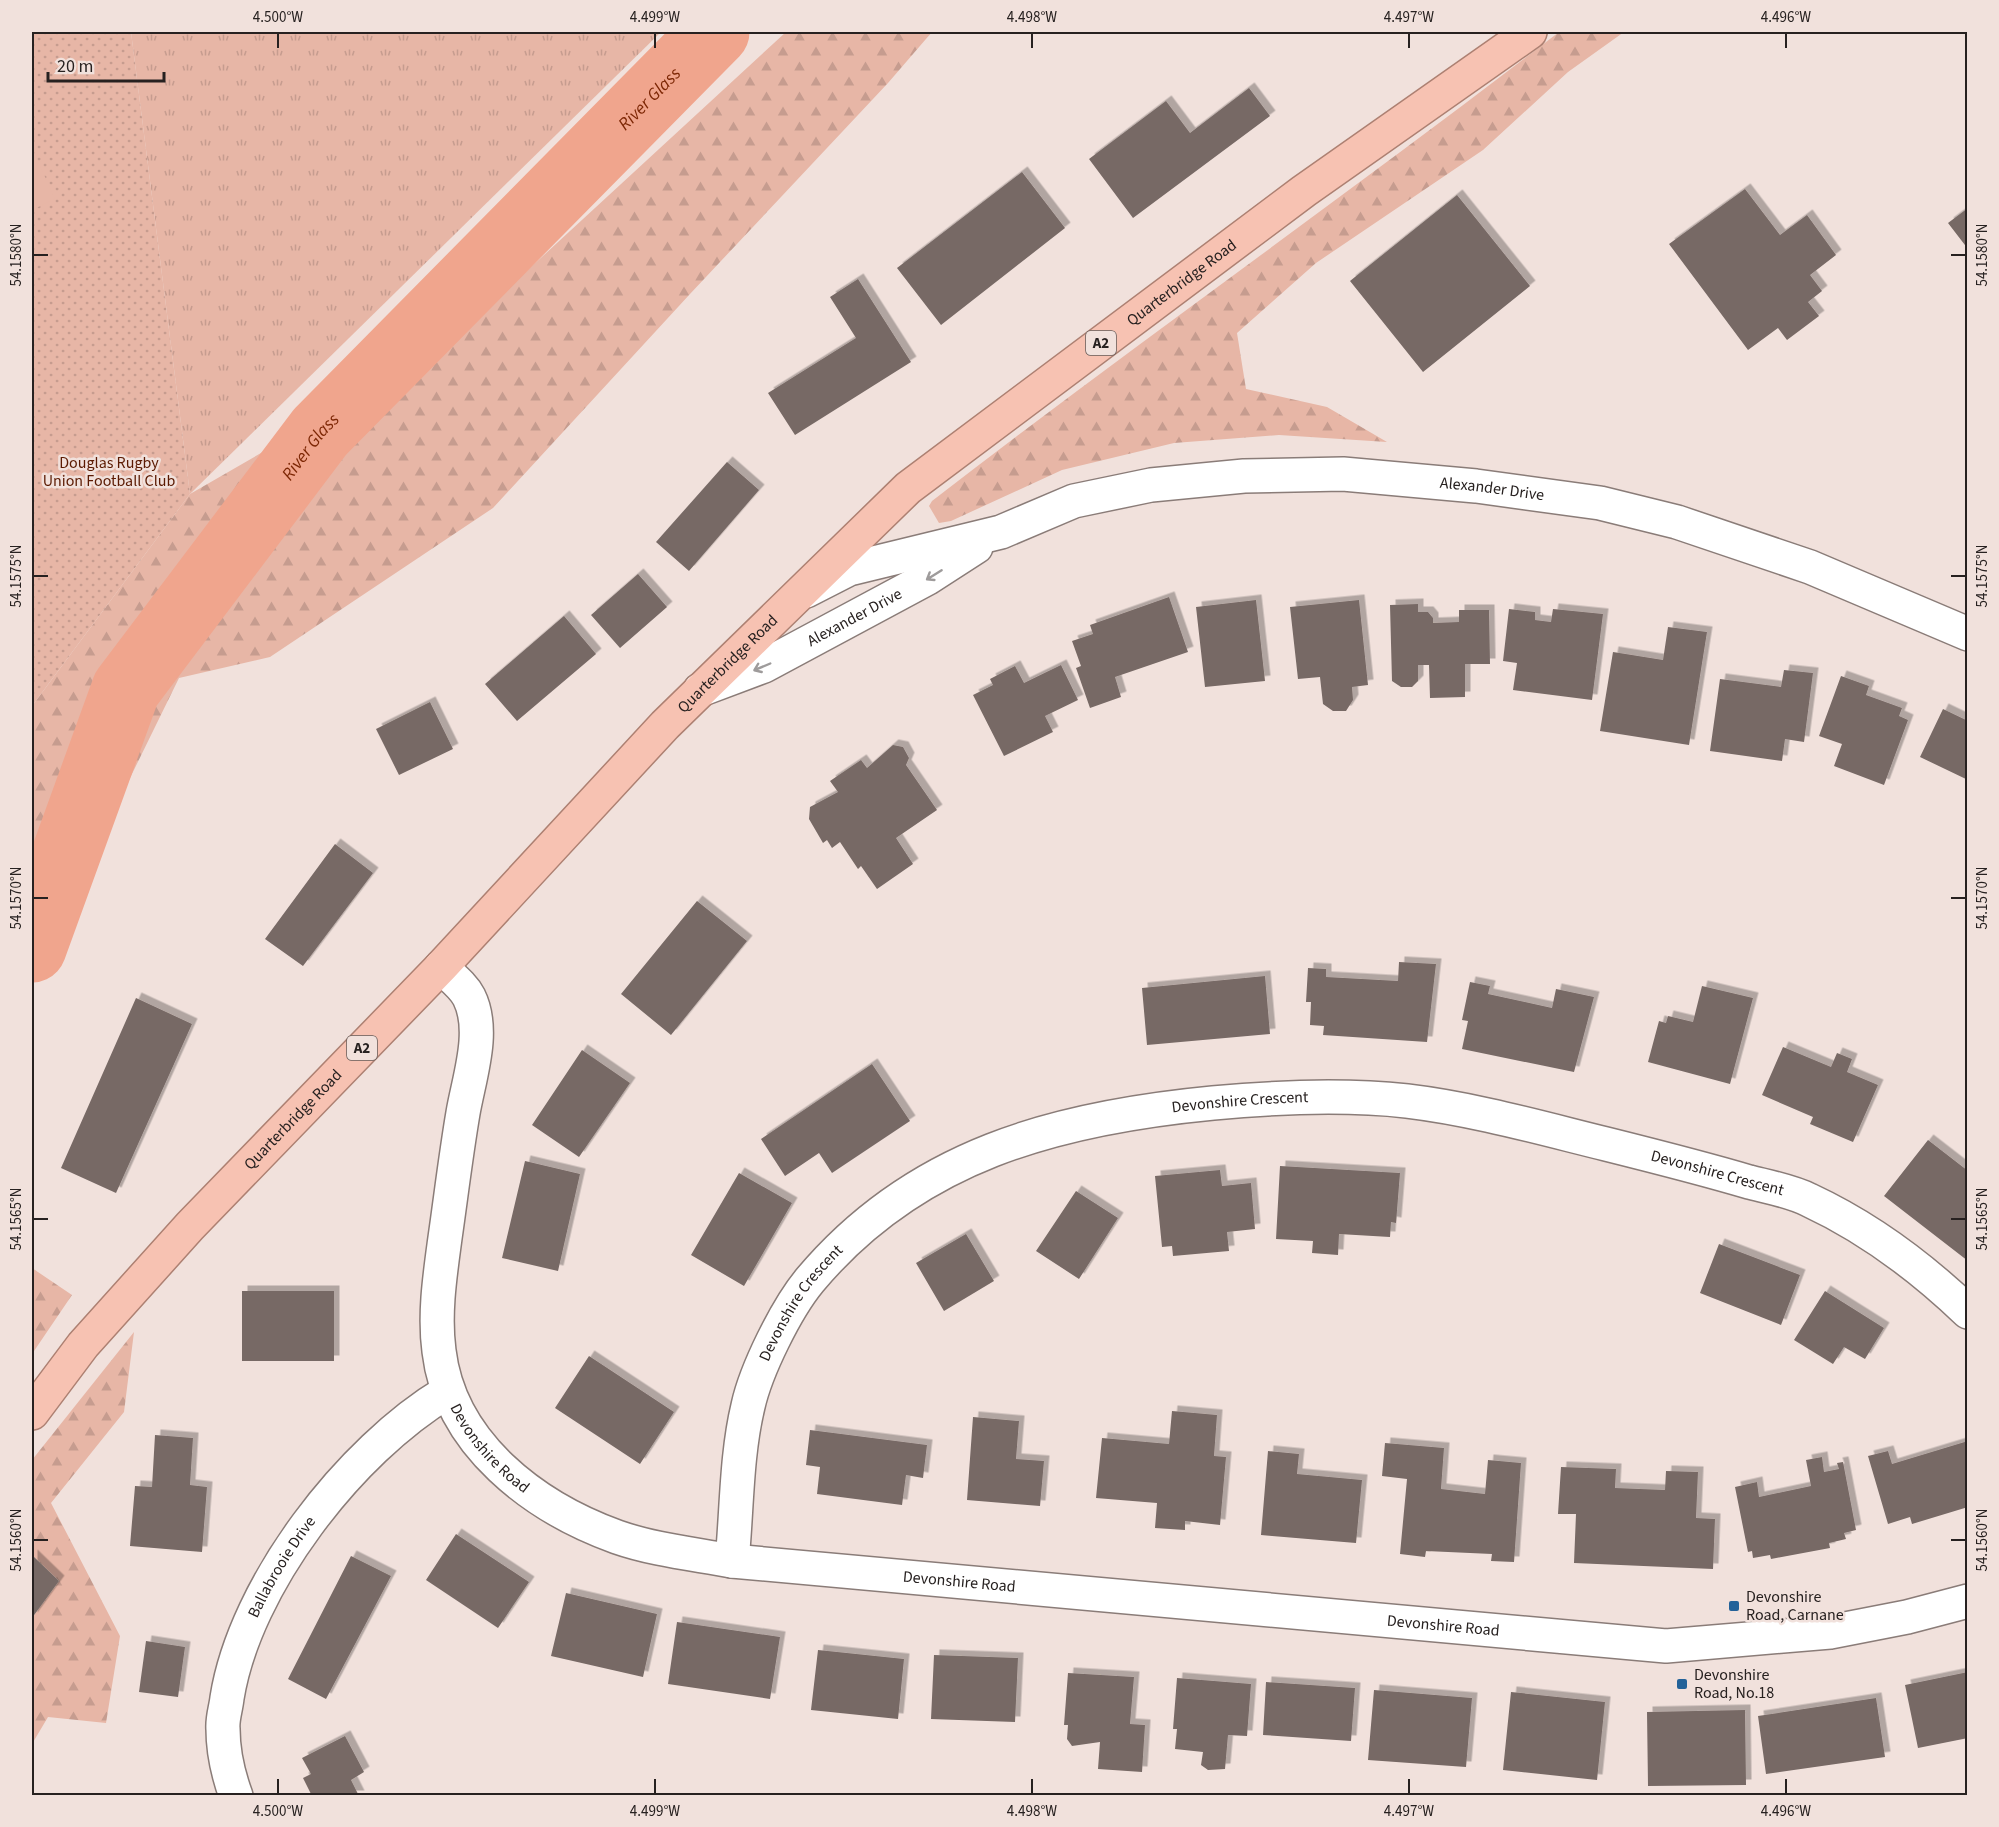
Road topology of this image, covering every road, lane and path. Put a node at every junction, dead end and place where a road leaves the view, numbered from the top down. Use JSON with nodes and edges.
{"nodes":[{"id":1,"x":1530,"y":32,"type":"edge"},
{"id":2,"x":1000,"y":531,"type":"junction"},
{"id":3,"x":798,"y":595,"type":"junction"},
{"id":4,"x":1968,"y":634,"type":"edge"},
{"id":5,"x":700,"y":690,"type":"junction"},
{"id":6,"x":441,"y":967,"type":"junction"},
{"id":7,"x":1968,"y":1312,"type":"edge"},
{"id":8,"x":447,"y":1392,"type":"junction"},
{"id":9,"x":32,"y":1413,"type":"edge"},
{"id":10,"x":732,"y":1561,"type":"junction"},
{"id":11,"x":1968,"y":1601,"type":"edge"},
{"id":12,"x":236,"y":1796,"type":"edge"}],
"edges":[{"from":1,"to":3,"type":"highway","name":"Quarterbridge Road","number":"A2"},
{"from":2,"to":3,"type":"street","name":"Alexander Drive"},
{"from":2,"to":4,"type":"street","name":"Alexander Drive"},
{"from":2,"to":5,"type":"street","name":"Alexander Drive","one_way":true},
{"from":3,"to":5,"type":"highway","name":"Quarterbridge Road","number":"A2"},
{"from":5,"to":6,"type":"highway","name":"Quarterbridge Road","number":"A2"},
{"from":6,"to":8,"type":"street","name":"Devonshire Road"},
{"from":6,"to":9,"type":"highway","name":"Quarterbridge Road","number":"A2"},
{"from":7,"to":10,"type":"street","name":"Devonshire Crescent"},
{"from":8,"to":10,"type":"street","name":"Devonshire Road"},
{"from":8,"to":12,"type":"street","name":"Ballabrooie Drive"},
{"from":10,"to":11,"type":"street","name":"Devonshire Road"}]}
